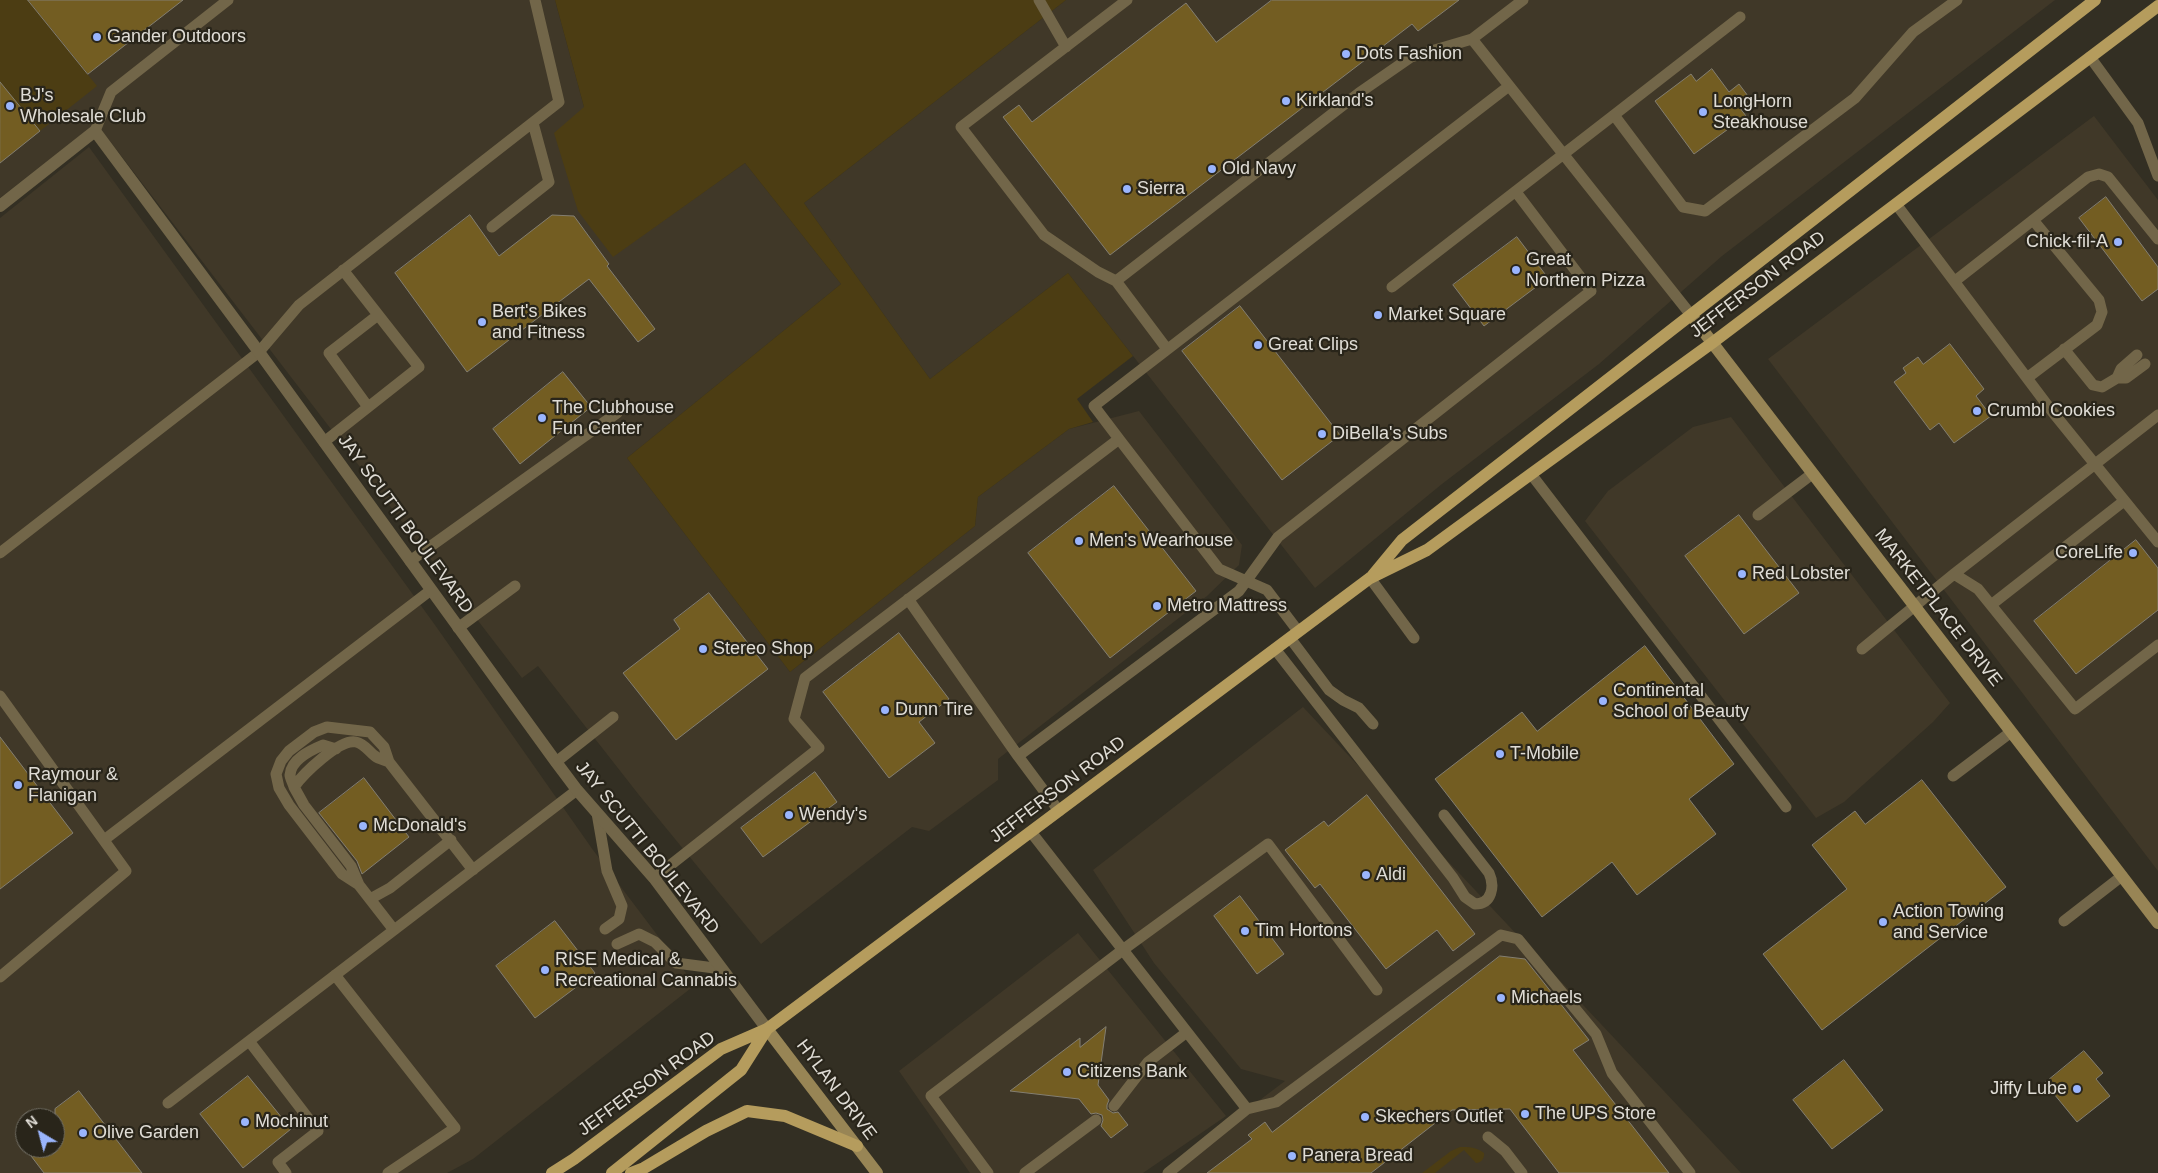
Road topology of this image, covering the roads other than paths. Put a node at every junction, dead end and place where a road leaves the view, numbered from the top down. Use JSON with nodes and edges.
{"nodes":[{"id":1,"x":228,"y":0,"type":"edge"},
{"id":2,"x":535,"y":0,"type":"edge"},
{"id":3,"x":1039,"y":0,"type":"edge"},
{"id":4,"x":1127,"y":0,"type":"edge"},
{"id":5,"x":1523,"y":0,"type":"edge"},
{"id":6,"x":1957,"y":0,"type":"edge"},
{"id":7,"x":2095,"y":0,"type":"edge"},
{"id":8,"x":2158,"y":6,"type":"edge"},
{"id":9,"x":1740,"y":17,"type":"dead end"},
{"id":10,"x":1472,"y":39,"type":"junction"},
{"id":11,"x":1066,"y":47,"type":"junction"},
{"id":12,"x":2090,"y":57,"type":"junction"},
{"id":13,"x":1509,"y":86,"type":"junction"},
{"id":14,"x":1614,"y":115,"type":"junction"},
{"id":15,"x":533,"y":123,"type":"junction"},
{"id":16,"x":95,"y":132,"type":"junction"},
{"id":17,"x":1564,"y":156,"type":"junction"},
{"id":18,"x":2157,"y":173,"type":"edge"},
{"id":19,"x":1516,"y":192,"type":"junction"},
{"id":20,"x":1896,"y":204,"type":"junction"},
{"id":21,"x":0,"y":206,"type":"edge"},
{"id":22,"x":2033,"y":220,"type":"junction"},
{"id":23,"x":492,"y":227,"type":"dead end"},
{"id":24,"x":2158,"y":239,"type":"edge"},
{"id":25,"x":343,"y":270,"type":"junction"},
{"id":26,"x":1116,"y":281,"type":"junction"},
{"id":27,"x":1955,"y":281,"type":"junction"},
{"id":28,"x":1392,"y":287,"type":"dead end"},
{"id":29,"x":1691,"y":315,"type":"junction"},
{"id":30,"x":378,"y":316,"type":"junction"},
{"id":31,"x":1712,"y":343,"type":"junction"},
{"id":32,"x":1167,"y":349,"type":"junction"},
{"id":33,"x":2064,"y":350,"type":"junction"},
{"id":34,"x":259,"y":352,"type":"junction"},
{"id":35,"x":2137,"y":355,"type":"dead end"},
{"id":36,"x":2145,"y":364,"type":"dead end"},
{"id":37,"x":2027,"y":378,"type":"junction"},
{"id":38,"x":2117,"y":378,"type":"junction"},
{"id":39,"x":368,"y":407,"type":"junction"},
{"id":40,"x":617,"y":413,"type":"dead end"},
{"id":41,"x":2158,"y":415,"type":"edge"},
{"id":42,"x":1119,"y":439,"type":"junction"},
{"id":43,"x":324,"y":442,"type":"junction"},
{"id":44,"x":2095,"y":464,"type":"junction"},
{"id":45,"x":1531,"y":474,"type":"junction"},
{"id":46,"x":1812,"y":474,"type":"junction"},
{"id":47,"x":2124,"y":501,"type":"junction"},
{"id":48,"x":1758,"y":515,"type":"dead end"},
{"id":49,"x":2158,"y":542,"type":"edge"},
{"id":50,"x":0,"y":553,"type":"edge"},
{"id":51,"x":410,"y":561,"type":"junction"},
{"id":52,"x":1954,"y":574,"type":"junction"},
{"id":53,"x":1370,"y":578,"type":"junction"},
{"id":54,"x":1247,"y":580,"type":"junction"},
{"id":55,"x":515,"y":586,"type":"dead end"},
{"id":56,"x":431,"y":590,"type":"junction"},
{"id":57,"x":908,"y":599,"type":"junction"},
{"id":58,"x":1990,"y":605,"type":"junction"},
{"id":59,"x":1914,"y":606,"type":"junction"},
{"id":60,"x":458,"y":628,"type":"junction"},
{"id":61,"x":1294,"y":635,"type":"junction"},
{"id":62,"x":1414,"y":638,"type":"dead end"},
{"id":63,"x":2158,"y":645,"type":"edge"},
{"id":64,"x":1275,"y":649,"type":"junction"},
{"id":65,"x":1862,"y":649,"type":"dead end"},
{"id":66,"x":0,"y":696,"type":"edge"},
{"id":67,"x":614,"y":717,"type":"dead end"},
{"id":68,"x":1373,"y":724,"type":"dead end"},
{"id":69,"x":2011,"y":732,"type":"junction"},
{"id":70,"x":1018,"y":756,"type":"junction"},
{"id":71,"x":389,"y":762,"type":"junction"},
{"id":72,"x":556,"y":762,"type":"junction"},
{"id":73,"x":1953,"y":776,"type":"dead end"},
{"id":74,"x":577,"y":790,"type":"junction"},
{"id":75,"x":1786,"y":807,"type":"dead end"},
{"id":76,"x":1059,"y":811,"type":"junction"},
{"id":77,"x":597,"y":813,"type":"junction"},
{"id":78,"x":1444,"y":815,"type":"dead end"},
{"id":79,"x":1030,"y":832,"type":"junction"},
{"id":80,"x":104,"y":840,"type":"junction"},
{"id":81,"x":450,"y":840,"type":"junction"},
{"id":82,"x":473,"y":870,"type":"junction"},
{"id":83,"x":2122,"y":876,"type":"junction"},
{"id":84,"x":654,"y":878,"type":"junction"},
{"id":85,"x":359,"y":885,"type":"junction"},
{"id":86,"x":370,"y":899,"type":"junction"},
{"id":87,"x":2064,"y":921,"type":"dead end"},
{"id":88,"x":2158,"y":923,"type":"edge"},
{"id":89,"x":605,"y":929,"type":"dead end"},
{"id":90,"x":394,"y":930,"type":"junction"},
{"id":91,"x":617,"y":944,"type":"dead end"},
{"id":92,"x":1124,"y":949,"type":"junction"},
{"id":93,"x":722,"y":969,"type":"junction"},
{"id":94,"x":335,"y":975,"type":"junction"},
{"id":95,"x":0,"y":977,"type":"edge"},
{"id":96,"x":1377,"y":990,"type":"dead end"},
{"id":97,"x":767,"y":1029,"type":"junction"},
{"id":98,"x":1187,"y":1032,"type":"junction"},
{"id":99,"x":249,"y":1041,"type":"junction"},
{"id":100,"x":168,"y":1103,"type":"dead end"},
{"id":101,"x":1114,"y":1106,"type":"dead end"},
{"id":102,"x":1247,"y":1109,"type":"junction"},
{"id":103,"x":1096,"y":1120,"type":"dead end"},
{"id":104,"x":1488,"y":1136,"type":"dead end"},
{"id":105,"x":857,"y":1146,"type":"junction"},
{"id":106,"x":286,"y":1173,"type":"edge"},
{"id":107,"x":388,"y":1173,"type":"edge"},
{"id":108,"x":552,"y":1173,"type":"edge"},
{"id":109,"x":612,"y":1173,"type":"edge"},
{"id":110,"x":631,"y":1173,"type":"edge"},
{"id":111,"x":877,"y":1173,"type":"edge"},
{"id":112,"x":988,"y":1173,"type":"edge"},
{"id":113,"x":1026,"y":1173,"type":"edge"},
{"id":114,"x":1168,"y":1173,"type":"edge"},
{"id":115,"x":1522,"y":1173,"type":"edge"},
{"id":116,"x":1690,"y":1173,"type":"edge"}],
"edges":[{"from":1,"to":16,"type":"lane"},
{"from":2,"to":15,"type":"lane"},
{"from":3,"to":11,"type":"lane"},
{"from":4,"to":11,"type":"lane"},
{"from":5,"to":10,"type":"lane"},
{"from":6,"to":14,"type":"lane"},
{"from":7,"to":29,"type":"main road","name":"JEFFERSON ROAD"},
{"from":8,"to":12,"type":"main road","name":"JEFFERSON ROAD"},
{"from":9,"to":14,"type":"lane"},
{"from":10,"to":13,"type":"lane"},
{"from":10,"to":26,"type":"lane"},
{"from":11,"to":26,"type":"lane"},
{"from":12,"to":18,"type":"lane"},
{"from":12,"to":20,"type":"main road","name":"JEFFERSON ROAD"},
{"from":13,"to":17,"type":"lane"},
{"from":13,"to":32,"type":"lane"},
{"from":14,"to":17,"type":"lane"},
{"from":15,"to":23,"type":"lane"},
{"from":15,"to":25,"type":"lane"},
{"from":16,"to":21,"type":"street"},
{"from":16,"to":34,"type":"street","name":"JAY SCUTTI BOULEVARD"},
{"from":17,"to":19,"type":"lane"},
{"from":17,"to":29,"type":"lane"},
{"from":19,"to":28,"type":"lane"},
{"from":19,"to":54,"type":"lane"},
{"from":20,"to":27,"type":"lane"},
{"from":20,"to":31,"type":"main road","name":"JEFFERSON ROAD"},
{"from":22,"to":24,"type":"lane"},
{"from":22,"to":27,"type":"lane"},
{"from":22,"to":33,"type":"lane"},
{"from":25,"to":30,"type":"lane"},
{"from":25,"to":34,"type":"lane"},
{"from":26,"to":32,"type":"lane"},
{"from":27,"to":37,"type":"lane"},
{"from":29,"to":31,"type":"street","name":"MARKETPLACE DRIVE"},
{"from":29,"to":53,"type":"main road","name":"JEFFERSON ROAD"},
{"from":30,"to":39,"type":"lane"},
{"from":30,"to":39,"type":"lane"},
{"from":31,"to":45,"type":"main road","name":"JEFFERSON ROAD"},
{"from":31,"to":46,"type":"street","name":"MARKETPLACE DRIVE"},
{"from":32,"to":42,"type":"lane"},
{"from":33,"to":37,"type":"lane"},
{"from":33,"to":38,"type":"lane"},
{"from":34,"to":43,"type":"street","name":"JAY SCUTTI BOULEVARD"},
{"from":34,"to":50,"type":"lane"},
{"from":35,"to":38,"type":"lane"},
{"from":36,"to":38,"type":"lane"},
{"from":37,"to":44,"type":"lane"},
{"from":39,"to":43,"type":"lane"},
{"from":40,"to":51,"type":"lane"},
{"from":41,"to":44,"type":"lane"},
{"from":42,"to":54,"type":"lane"},
{"from":42,"to":57,"type":"lane"},
{"from":43,"to":51,"type":"street","name":"JAY SCUTTI BOULEVARD"},
{"from":44,"to":47,"type":"lane"},
{"from":44,"to":52,"type":"lane"},
{"from":45,"to":53,"type":"main road","name":"JEFFERSON ROAD"},
{"from":45,"to":75,"type":"lane"},
{"from":46,"to":48,"type":"lane"},
{"from":46,"to":59,"type":"street","name":"MARKETPLACE DRIVE"},
{"from":47,"to":49,"type":"lane"},
{"from":47,"to":58,"type":"lane"},
{"from":51,"to":56,"type":"street","name":"JAY SCUTTI BOULEVARD"},
{"from":52,"to":58,"type":"lane"},
{"from":52,"to":59,"type":"lane"},
{"from":53,"to":61,"type":"main road","name":"JEFFERSON ROAD"},
{"from":53,"to":62,"type":"lane"},
{"from":54,"to":61,"type":"lane"},
{"from":54,"to":70,"type":"lane"},
{"from":55,"to":60,"type":"lane"},
{"from":56,"to":60,"type":"street","name":"JAY SCUTTI BOULEVARD"},
{"from":56,"to":80,"type":"lane"},
{"from":57,"to":70,"type":"lane"},
{"from":57,"to":84,"type":"lane"},
{"from":58,"to":63,"type":"lane"},
{"from":59,"to":65,"type":"lane"},
{"from":59,"to":69,"type":"street","name":"MARKETPLACE DRIVE"},
{"from":60,"to":72,"type":"street","name":"JAY SCUTTI BOULEVARD"},
{"from":61,"to":64,"type":"main road","name":"JEFFERSON ROAD"},
{"from":61,"to":68,"type":"lane"},
{"from":64,"to":76,"type":"main road","name":"JEFFERSON ROAD"},
{"from":64,"to":78,"type":"lane"},
{"from":66,"to":80,"type":"lane"},
{"from":67,"to":72,"type":"lane"},
{"from":69,"to":73,"type":"lane"},
{"from":69,"to":83,"type":"street","name":"MARKETPLACE DRIVE"},
{"from":70,"to":76,"type":"lane"},
{"from":71,"to":81,"type":"lane"},
{"from":71,"to":85,"type":"lane"},
{"from":71,"to":85,"type":"lane"},
{"from":72,"to":74,"type":"street","name":"JAY SCUTTI BOULEVARD"},
{"from":74,"to":77,"type":"street","name":"JAY SCUTTI BOULEVARD"},
{"from":74,"to":82,"type":"lane"},
{"from":76,"to":79,"type":"main road","name":"JEFFERSON ROAD"},
{"from":77,"to":84,"type":"street","name":"JAY SCUTTI BOULEVARD"},
{"from":77,"to":89,"type":"lane"},
{"from":79,"to":92,"type":"lane"},
{"from":79,"to":97,"type":"main road","name":"JEFFERSON ROAD"},
{"from":80,"to":95,"type":"lane"},
{"from":81,"to":82,"type":"lane"},
{"from":81,"to":86,"type":"lane"},
{"from":82,"to":90,"type":"lane"},
{"from":83,"to":87,"type":"lane"},
{"from":83,"to":88,"type":"street","name":"MARKETPLACE DRIVE"},
{"from":84,"to":93,"type":"street","name":"JAY SCUTTI BOULEVARD"},
{"from":85,"to":86,"type":"lane"},
{"from":86,"to":90,"type":"lane"},
{"from":90,"to":94,"type":"lane"},
{"from":91,"to":93,"type":"lane"},
{"from":92,"to":96,"type":"lane"},
{"from":92,"to":98,"type":"lane"},
{"from":92,"to":112,"type":"lane"},
{"from":93,"to":97,"type":"street","name":"JAY SCUTTI BOULEVARD"},
{"from":94,"to":99,"type":"lane"},
{"from":94,"to":107,"type":"lane"},
{"from":97,"to":105,"type":"street","name":"HYLAN DRIVE"},
{"from":97,"to":108,"type":"main road","name":"JEFFERSON ROAD"},
{"from":97,"to":109,"type":"main road","name":"JEFFERSON ROAD"},
{"from":98,"to":101,"type":"lane"},
{"from":98,"to":102,"type":"lane"},
{"from":99,"to":100,"type":"lane"},
{"from":99,"to":106,"type":"lane"},
{"from":102,"to":114,"type":"lane"},
{"from":102,"to":116,"type":"lane"},
{"from":103,"to":113,"type":"lane"},
{"from":104,"to":115,"type":"lane"},
{"from":105,"to":110,"type":"main road"},
{"from":105,"to":111,"type":"street","name":"HYLAN DRIVE"}]}
